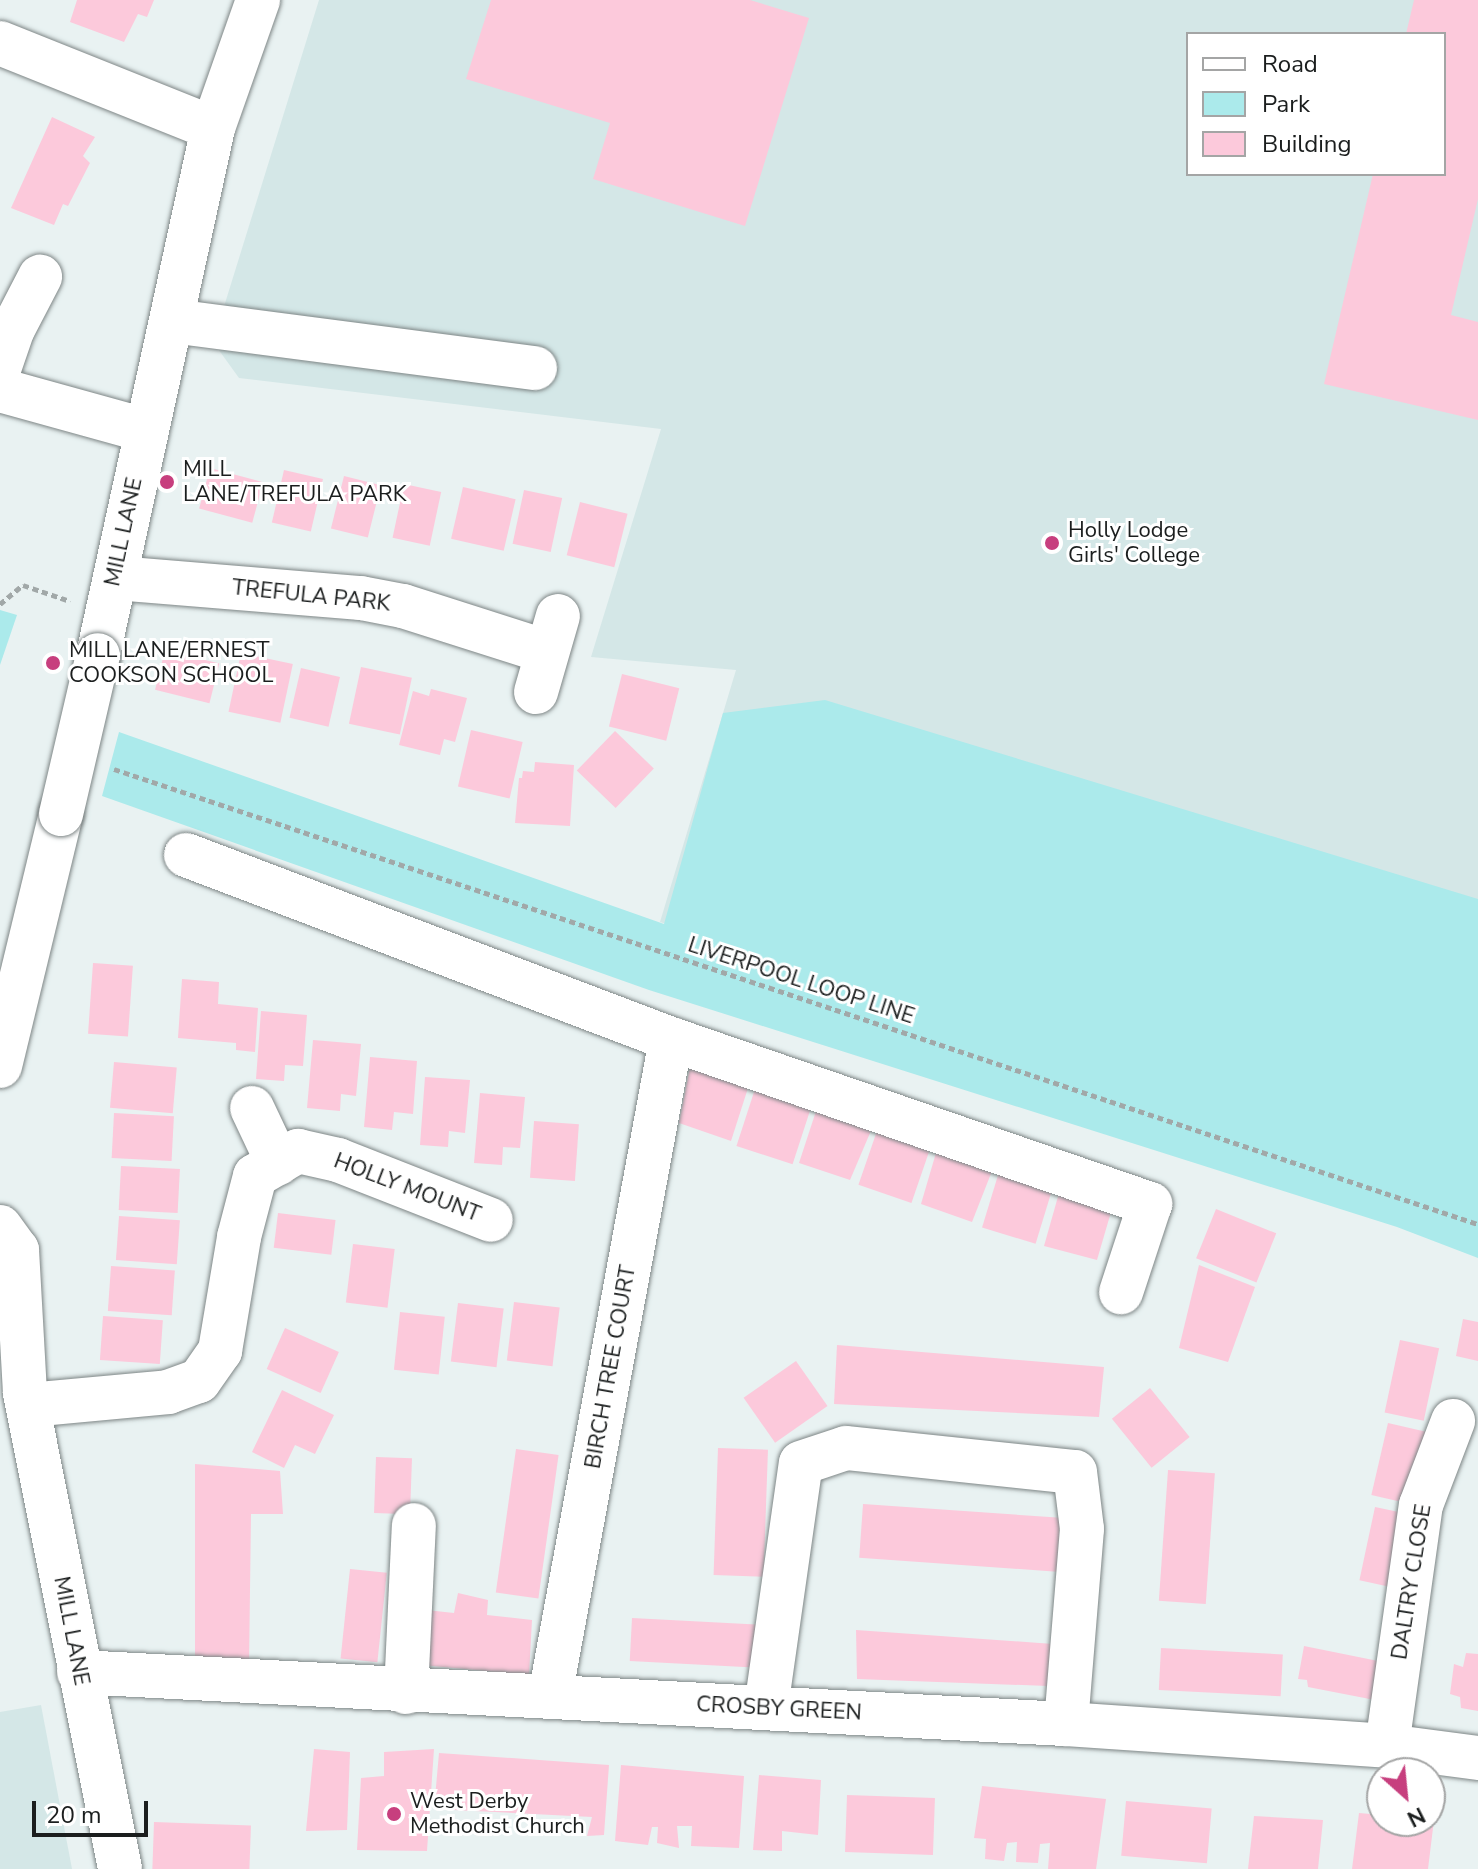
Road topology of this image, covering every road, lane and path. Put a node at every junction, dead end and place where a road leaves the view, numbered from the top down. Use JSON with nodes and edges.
{"nodes":[{"id":1,"x":258,"y":0,"type":"edge"},
{"id":2,"x":0,"y":43,"type":"edge"},
{"id":3,"x":213,"y":128,"type":"junction"},
{"id":4,"x":40,"y":277,"type":"dead end"},
{"id":5,"x":172,"y":321,"type":"junction"},
{"id":6,"x":0,"y":366,"type":"edge"},
{"id":7,"x":535,"y":368,"type":"dead end"},
{"id":8,"x":0,"y":390,"type":"edge"},
{"id":9,"x":144,"y":430,"type":"junction"},
{"id":10,"x":111,"y":595,"type":"junction"},
{"id":11,"x":0,"y":604,"type":"edge"},
{"id":12,"x":547,"y":654,"type":"dead end"},
{"id":13,"x":114,"y":769,"type":"dead end"},
{"id":14,"x":186,"y":855,"type":"dead end"},
{"id":15,"x":671,"y":1039,"type":"junction"},
{"id":16,"x":0,"y":1066,"type":"edge"},
{"id":17,"x":252,"y":1108,"type":"dead end"},
{"id":18,"x":278,"y":1163,"type":"junction"},
{"id":19,"x":491,"y":1220,"type":"dead end"},
{"id":20,"x":1478,"y":1224,"type":"edge"},
{"id":21,"x":0,"y":1227,"type":"edge"},
{"id":22,"x":1121,"y":1292,"type":"dead end"},
{"id":23,"x":18,"y":1389,"type":"edge"},
{"id":24,"x":1453,"y":1421,"type":"dead end"},
{"id":25,"x":414,"y":1525,"type":"dead end"},
{"id":26,"x":79,"y":1672,"type":"junction"},
{"id":27,"x":406,"y":1692,"type":"junction"},
{"id":28,"x":550,"y":1696,"type":"junction"},
{"id":29,"x":766,"y":1708,"type":"junction"},
{"id":30,"x":1066,"y":1724,"type":"junction"},
{"id":31,"x":1387,"y":1746,"type":"junction"},
{"id":32,"x":1478,"y":1758,"type":"edge"},
{"id":33,"x":120,"y":1869,"type":"edge"}],
"edges":[{"from":1,"to":3,"type":"street","name":"MILL LANE"},
{"from":2,"to":3,"type":"street"},
{"from":3,"to":5,"type":"street","name":"MILL LANE"},
{"from":4,"to":6,"type":"street"},
{"from":5,"to":7,"type":"street"},
{"from":5,"to":9,"type":"street","name":"MILL LANE"},
{"from":8,"to":9,"type":"street"},
{"from":9,"to":10,"type":"street","name":"MILL LANE"},
{"from":10,"to":11,"type":"path"},
{"from":10,"to":12,"type":"street","name":"TREFULA PARK"},
{"from":10,"to":16,"type":"street","name":"MILL LANE","bridge":true},
{"from":13,"to":20,"type":"path","name":"LIVERPOOL LOOP LINE"},
{"from":14,"to":15,"type":"street"},
{"from":15,"to":22,"type":"street"},
{"from":15,"to":28,"type":"street","name":"BIRCH TREE COURT"},
{"from":17,"to":18,"type":"street"},
{"from":18,"to":19,"type":"street","name":"HOLLY MOUNT"},
{"from":18,"to":23,"type":"street"},
{"from":21,"to":23,"type":"street","name":"MILL LANE"},
{"from":23,"to":26,"type":"street","name":"MILL LANE"},
{"from":24,"to":31,"type":"street","name":"DALTRY CLOSE"},
{"from":25,"to":27,"type":"street"},
{"from":26,"to":27,"type":"street","name":"CROSBY GREEN"},
{"from":26,"to":33,"type":"street","name":"MILL LANE"},
{"from":27,"to":28,"type":"street","name":"CROSBY GREEN"},
{"from":28,"to":29,"type":"street","name":"CROSBY GREEN"},
{"from":29,"to":30,"type":"street","name":"CROSBY GREEN"},
{"from":29,"to":30,"type":"street"},
{"from":30,"to":31,"type":"street","name":"CROSBY GREEN"},
{"from":31,"to":32,"type":"street","name":"CROSBY GREEN"}]}
